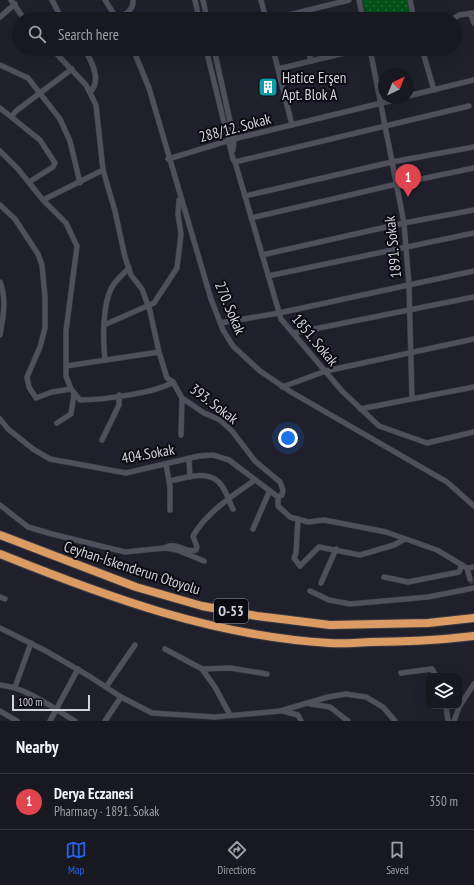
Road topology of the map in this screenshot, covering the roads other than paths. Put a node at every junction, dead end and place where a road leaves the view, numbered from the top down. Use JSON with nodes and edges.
{"nodes":[{"id":1,"x":52,"y":0,"type":"edge"},
{"id":2,"x":105,"y":0,"type":"edge"},
{"id":3,"x":133,"y":0,"type":"edge"},
{"id":4,"x":195,"y":0,"type":"edge"},
{"id":5,"x":203,"y":0,"type":"edge"},
{"id":6,"x":261,"y":0,"type":"edge"},
{"id":7,"x":350,"y":0,"type":"edge"},
{"id":8,"x":359,"y":0,"type":"edge"},
{"id":9,"x":410,"y":0,"type":"edge"},
{"id":10,"x":13,"y":2,"type":"edge"},
{"id":11,"x":19,"y":12,"type":"edge"},
{"id":12,"x":58,"y":12,"type":"edge"},
{"id":13,"x":113,"y":12,"type":"edge"},
{"id":14,"x":129,"y":12,"type":"edge"},
{"id":15,"x":198,"y":12,"type":"edge"},
{"id":16,"x":206,"y":12,"type":"edge"},
{"id":17,"x":264,"y":12,"type":"edge"},
{"id":18,"x":300,"y":12,"type":"edge"},
{"id":19,"x":362,"y":12,"type":"edge"},
{"id":20,"x":413,"y":12,"type":"edge"},
{"id":21,"x":472,"y":13,"type":"edge"},
{"id":22,"x":462,"y":15,"type":"edge"},
{"id":23,"x":0,"y":17,"type":"edge"},
{"id":24,"x":474,"y":23,"type":"edge"},
{"id":25,"x":59,"y":56,"type":"edge"},
{"id":26,"x":88,"y":56,"type":"edge"},
{"id":27,"x":136,"y":56,"type":"edge"},
{"id":28,"x":208,"y":56,"type":"edge"},
{"id":29,"x":215,"y":56,"type":"edge"},
{"id":30,"x":275,"y":56,"type":"edge"},
{"id":31,"x":310,"y":56,"type":"edge"},
{"id":32,"x":332,"y":56,"type":"edge"},
{"id":33,"x":371,"y":56,"type":"edge"},
{"id":34,"x":424,"y":56,"type":"edge"},
{"id":35,"x":311,"y":61,"type":"junction"},
{"id":36,"x":0,"y":65,"type":"edge"},
{"id":37,"x":72,"y":69,"type":"junction"},
{"id":38,"x":278,"y":69,"type":"junction"},
{"id":39,"x":474,"y":80,"type":"edge"},
{"id":40,"x":378,"y":88,"type":"edge"},
{"id":41,"x":434,"y":90,"type":"junction"},
{"id":42,"x":91,"y":91,"type":"junction"},
{"id":43,"x":41,"y":93,"type":"junction"},
{"id":44,"x":414,"y":95,"type":"edge"},
{"id":45,"x":378,"y":104,"type":"edge"},
{"id":46,"x":381,"y":104,"type":"edge"},
{"id":47,"x":470,"y":106,"type":"dead end"},
{"id":48,"x":0,"y":108,"type":"edge"},
{"id":49,"x":12,"y":116,"type":"junction"},
{"id":50,"x":292,"y":125,"type":"junction"},
{"id":51,"x":386,"y":127,"type":"junction"},
{"id":52,"x":231,"y":140,"type":"junction"},
{"id":53,"x":474,"y":147,"type":"edge"},
{"id":54,"x":0,"y":151,"type":"edge"},
{"id":55,"x":168,"y":158,"type":"junction"},
{"id":56,"x":234,"y":160,"type":"junction"},
{"id":57,"x":392,"y":162,"type":"junction"},
{"id":58,"x":474,"y":168,"type":"edge"},
{"id":59,"x":104,"y":170,"type":"junction"},
{"id":60,"x":29,"y":182,"type":"junction"},
{"id":61,"x":80,"y":183,"type":"junction"},
{"id":62,"x":397,"y":184,"type":"junction"},
{"id":63,"x":180,"y":196,"type":"junction"},
{"id":64,"x":245,"y":196,"type":"junction"},
{"id":65,"x":43,"y":200,"type":"junction"},
{"id":66,"x":0,"y":205,"type":"edge"},
{"id":67,"x":474,"y":210,"type":"edge"},
{"id":68,"x":251,"y":218,"type":"junction"},
{"id":69,"x":404,"y":223,"type":"junction"},
{"id":70,"x":474,"y":233,"type":"edge"},
{"id":71,"x":406,"y":247,"type":"junction"},
{"id":72,"x":262,"y":255,"type":"junction"},
{"id":73,"x":129,"y":268,"type":"junction"},
{"id":74,"x":474,"y":271,"type":"edge"},
{"id":75,"x":268,"y":276,"type":"junction"},
{"id":76,"x":0,"y":282,"type":"edge"},
{"id":77,"x":408,"y":285,"type":"junction"},
{"id":78,"x":474,"y":297,"type":"edge"},
{"id":79,"x":147,"y":305,"type":"junction"},
{"id":80,"x":410,"y":310,"type":"junction"},
{"id":81,"x":279,"y":313,"type":"junction"},
{"id":82,"x":220,"y":323,"type":"junction"},
{"id":83,"x":104,"y":325,"type":"junction"},
{"id":84,"x":294,"y":333,"type":"junction"},
{"id":85,"x":0,"y":336,"type":"edge"},
{"id":86,"x":474,"y":339,"type":"edge"},
{"id":87,"x":411,"y":351,"type":"junction"},
{"id":88,"x":159,"y":352,"type":"junction"},
{"id":89,"x":104,"y":360,"type":"junction"},
{"id":90,"x":66,"y":366,"type":"junction"},
{"id":91,"x":326,"y":371,"type":"junction"},
{"id":92,"x":173,"y":382,"type":"junction"},
{"id":93,"x":282,"y":386,"type":"junction"},
{"id":94,"x":474,"y":387,"type":"edge"},
{"id":95,"x":72,"y":392,"type":"junction"},
{"id":96,"x":119,"y":396,"type":"junction"},
{"id":97,"x":182,"y":398,"type":"junction"},
{"id":98,"x":412,"y":399,"type":"junction"},
{"id":99,"x":360,"y":409,"type":"junction"},
{"id":100,"x":0,"y":419,"type":"edge"},
{"id":101,"x":57,"y":423,"type":"dead end"},
{"id":102,"x":474,"y":432,"type":"edge"},
{"id":103,"x":182,"y":435,"type":"dead end"},
{"id":104,"x":102,"y":440,"type":"dead end"},
{"id":105,"x":189,"y":458,"type":"junction"},
{"id":106,"x":166,"y":464,"type":"junction"},
{"id":107,"x":190,"y":477,"type":"junction"},
{"id":108,"x":255,"y":480,"type":"junction"},
{"id":109,"x":169,"y":481,"type":"junction"},
{"id":110,"x":269,"y":492,"type":"junction"},
{"id":111,"x":278,"y":497,"type":"junction"},
{"id":112,"x":228,"y":499,"type":"junction"},
{"id":113,"x":0,"y":505,"type":"edge"},
{"id":114,"x":474,"y":506,"type":"edge"},
{"id":115,"x":233,"y":509,"type":"dead end"},
{"id":116,"x":170,"y":510,"type":"dead end"},
{"id":117,"x":298,"y":519,"type":"junction"},
{"id":118,"x":253,"y":529,"type":"dead end"},
{"id":119,"x":0,"y":535,"type":"edge"},
{"id":120,"x":405,"y":539,"type":"junction"},
{"id":121,"x":165,"y":548,"type":"junction"},
{"id":122,"x":336,"y":549,"type":"junction"},
{"id":123,"x":0,"y":554,"type":"edge"},
{"id":124,"x":204,"y":561,"type":"dead end"},
{"id":125,"x":464,"y":567,"type":"junction"},
{"id":126,"x":474,"y":567,"type":"edge"},
{"id":127,"x":384,"y":577,"type":"dead end"},
{"id":128,"x":470,"y":579,"type":"dead end"},
{"id":129,"x":321,"y":583,"type":"dead end"},
{"id":130,"x":474,"y":588,"type":"edge"},
{"id":131,"x":310,"y":591,"type":"dead end"},
{"id":132,"x":474,"y":618,"type":"edge"},
{"id":133,"x":0,"y":628,"type":"edge"},
{"id":134,"x":474,"y":636,"type":"edge"},
{"id":135,"x":31,"y":643,"type":"junction"},
{"id":136,"x":135,"y":645,"type":"dead end"},
{"id":137,"x":165,"y":649,"type":"dead end"},
{"id":138,"x":78,"y":669,"type":"junction"},
{"id":139,"x":202,"y":669,"type":"junction"},
{"id":140,"x":401,"y":673,"type":"dead end"},
{"id":141,"x":434,"y":673,"type":"edge"},
{"id":142,"x":267,"y":674,"type":"dead end"},
{"id":143,"x":474,"y":684,"type":"edge"},
{"id":144,"x":0,"y":685,"type":"edge"},
{"id":145,"x":15,"y":687,"type":"junction"},
{"id":146,"x":106,"y":687,"type":"junction"},
{"id":147,"x":121,"y":697,"type":"junction"},
{"id":148,"x":309,"y":703,"type":"junction"},
{"id":149,"x":55,"y":709,"type":"junction"},
{"id":150,"x":446,"y":709,"type":"edge"},
{"id":151,"x":0,"y":711,"type":"edge"},
{"id":152,"x":280,"y":711,"type":"junction"},
{"id":153,"x":230,"y":716,"type":"junction"},
{"id":154,"x":17,"y":721,"type":"edge"},
{"id":155,"x":50,"y":721,"type":"edge"},
{"id":156,"x":75,"y":721,"type":"edge"},
{"id":157,"x":105,"y":721,"type":"edge"},
{"id":158,"x":301,"y":721,"type":"edge"},
{"id":159,"x":348,"y":721,"type":"edge"},
{"id":160,"x":395,"y":721,"type":"edge"},
{"id":161,"x":448,"y":721,"type":"edge"},
{"id":162,"x":454,"y":721,"type":"edge"}],
"edges":[{"from":1,"to":12,"type":"street"},
{"from":2,"to":13,"type":"street"},
{"from":3,"to":14,"type":"street"},
{"from":4,"to":15,"type":"street"},
{"from":5,"to":16,"type":"street"},
{"from":6,"to":17,"type":"street"},
{"from":7,"to":18,"type":"street"},
{"from":8,"to":19,"type":"street"},
{"from":9,"to":20,"type":"street"},
{"from":10,"to":11,"type":"street"},
{"from":10,"to":23,"type":"street"},
{"from":21,"to":22,"type":"street"},
{"from":21,"to":24,"type":"street"},
{"from":25,"to":37,"type":"street","name":"393. Sokak"},
{"from":26,"to":42,"type":"street"},
{"from":27,"to":55,"type":"street","name":"270. Sokak"},
{"from":28,"to":52,"type":"street"},
{"from":29,"to":52,"type":"street"},
{"from":30,"to":38,"type":"street"},
{"from":31,"to":35,"type":"street"},
{"from":32,"to":35,"type":"street"},
{"from":33,"to":40,"type":"street","name":"1891. Sokak"},
{"from":34,"to":41,"type":"street"},
{"from":35,"to":38,"type":"street"},
{"from":36,"to":43,"type":"street"},
{"from":37,"to":42,"type":"street","name":"393. Sokak"},
{"from":37,"to":43,"type":"street"},
{"from":38,"to":50,"type":"street"},
{"from":39,"to":41,"type":"street"},
{"from":41,"to":44,"type":"street"},
{"from":42,"to":59,"type":"street","name":"393. Sokak"},
{"from":43,"to":49,"type":"street"},
{"from":43,"to":61,"type":"street"},
{"from":45,"to":50,"type":"street","name":"288/12. Sokak"},
{"from":46,"to":51,"type":"street","name":"1891. Sokak"},
{"from":47,"to":51,"type":"street"},
{"from":48,"to":49,"type":"street"},
{"from":49,"to":60,"type":"street"},
{"from":50,"to":52,"type":"street","name":"288/12. Sokak"},
{"from":51,"to":56,"type":"street"},
{"from":51,"to":57,"type":"street","name":"1891. Sokak"},
{"from":52,"to":55,"type":"street","name":"288/12. Sokak"},
{"from":52,"to":56,"type":"street","name":"1851. Sokak"},
{"from":53,"to":57,"type":"street"},
{"from":54,"to":60,"type":"street"},
{"from":55,"to":63,"type":"street","name":"270. Sokak"},
{"from":56,"to":64,"type":"street","name":"1851. Sokak"},
{"from":57,"to":62,"type":"street","name":"1891. Sokak"},
{"from":57,"to":64,"type":"street"},
{"from":58,"to":62,"type":"street"},
{"from":59,"to":61,"type":"street"},
{"from":59,"to":73,"type":"street","name":"393. Sokak"},
{"from":60,"to":65,"type":"street"},
{"from":61,"to":65,"type":"street"},
{"from":62,"to":68,"type":"street"},
{"from":62,"to":69,"type":"street","name":"1891. Sokak"},
{"from":63,"to":79,"type":"street"},
{"from":63,"to":82,"type":"street","name":"270. Sokak"},
{"from":64,"to":68,"type":"street","name":"1851. Sokak"},
{"from":65,"to":90,"type":"street"},
{"from":66,"to":95,"type":"street"},
{"from":67,"to":69,"type":"street"},
{"from":68,"to":72,"type":"street","name":"1851. Sokak"},
{"from":69,"to":71,"type":"street","name":"1891. Sokak"},
{"from":69,"to":72,"type":"street"},
{"from":70,"to":71,"type":"street"},
{"from":71,"to":75,"type":"street"},
{"from":71,"to":77,"type":"street","name":"1891. Sokak"},
{"from":72,"to":75,"type":"street","name":"1851. Sokak"},
{"from":73,"to":79,"type":"street","name":"393. Sokak"},
{"from":73,"to":83,"type":"street"},
{"from":74,"to":77,"type":"street"},
{"from":75,"to":81,"type":"street","name":"1851. Sokak"},
{"from":76,"to":85,"type":"street"},
{"from":77,"to":80,"type":"street","name":"1891. Sokak"},
{"from":77,"to":81,"type":"street"},
{"from":78,"to":80,"type":"street"},
{"from":79,"to":83,"type":"street"},
{"from":79,"to":88,"type":"street","name":"393. Sokak"},
{"from":80,"to":84,"type":"street"},
{"from":80,"to":87,"type":"street","name":"1891. Sokak"},
{"from":81,"to":82,"type":"street"},
{"from":81,"to":84,"type":"street","name":"1851. Sokak"},
{"from":82,"to":93,"type":"street","name":"270. Sokak"},
{"from":83,"to":89,"type":"street"},
{"from":84,"to":91,"type":"street","name":"1851. Sokak"},
{"from":86,"to":87,"type":"street"},
{"from":87,"to":91,"type":"street"},
{"from":87,"to":98,"type":"street","name":"1891. Sokak"},
{"from":88,"to":89,"type":"street"},
{"from":88,"to":92,"type":"street","name":"393. Sokak"},
{"from":89,"to":90,"type":"street"},
{"from":90,"to":95,"type":"street"},
{"from":91,"to":93,"type":"street"},
{"from":91,"to":99,"type":"street","name":"1851. Sokak"},
{"from":92,"to":96,"type":"street"},
{"from":92,"to":97,"type":"street","name":"393. Sokak"},
{"from":93,"to":114,"type":"street","name":"270. Sokak"},
{"from":94,"to":98,"type":"street"},
{"from":95,"to":96,"type":"street"},
{"from":95,"to":101,"type":"street"},
{"from":96,"to":104,"type":"street"},
{"from":97,"to":103,"type":"street"},
{"from":97,"to":111,"type":"street","name":"393. Sokak"},
{"from":98,"to":99,"type":"street"},
{"from":99,"to":102,"type":"street","name":"1851. Sokak"},
{"from":100,"to":106,"type":"street","name":"404.Sokak"},
{"from":105,"to":106,"type":"street","name":"404.Sokak"},
{"from":105,"to":107,"type":"street"},
{"from":105,"to":108,"type":"street","name":"404.Sokak"},
{"from":106,"to":109,"type":"street"},
{"from":107,"to":109,"type":"street"},
{"from":107,"to":112,"type":"street"},
{"from":108,"to":110,"type":"street","name":"404.Sokak"},
{"from":108,"to":112,"type":"street"},
{"from":109,"to":116,"type":"street"},
{"from":110,"to":111,"type":"street","name":"404.Sokak"},
{"from":110,"to":118,"type":"street"},
{"from":111,"to":117,"type":"street","name":"393. Sokak"},
{"from":112,"to":115,"type":"street"},
{"from":112,"to":121,"type":"street"},
{"from":113,"to":121,"type":"street"},
{"from":117,"to":120,"type":"street","name":"393. Sokak"},
{"from":117,"to":122,"type":"street"},
{"from":119,"to":132,"type":"highway","name":"Ceyhan-İskenderun Otoyolu","number":"O-53"},
{"from":120,"to":122,"type":"street"},
{"from":120,"to":125,"type":"street","name":"393. Sokak"},
{"from":121,"to":124,"type":"street"},
{"from":122,"to":129,"type":"street"},
{"from":123,"to":134,"type":"highway","number":"O-53"},
{"from":125,"to":126,"type":"street"},
{"from":125,"to":127,"type":"street"},
{"from":125,"to":128,"type":"street"},
{"from":130,"to":131,"type":"street"},
{"from":133,"to":135,"type":"street"},
{"from":135,"to":138,"type":"street"},
{"from":135,"to":145,"type":"street"},
{"from":136,"to":146,"type":"street"},
{"from":137,"to":139,"type":"street"},
{"from":138,"to":146,"type":"street"},
{"from":138,"to":149,"type":"street"},
{"from":139,"to":142,"type":"street"},
{"from":139,"to":153,"type":"street"},
{"from":140,"to":141,"type":"street"},
{"from":143,"to":162,"type":"street"},
{"from":144,"to":145,"type":"street"},
{"from":145,"to":149,"type":"street"},
{"from":146,"to":147,"type":"street"},
{"from":147,"to":153,"type":"street"},
{"from":147,"to":157,"type":"street"},
{"from":148,"to":152,"type":"street"},
{"from":148,"to":159,"type":"street"},
{"from":148,"to":160,"type":"street"},
{"from":149,"to":155,"type":"street"},
{"from":149,"to":156,"type":"street"},
{"from":150,"to":161,"type":"street"},
{"from":151,"to":154,"type":"street"},
{"from":152,"to":153,"type":"street"},
{"from":152,"to":158,"type":"street"}]}
